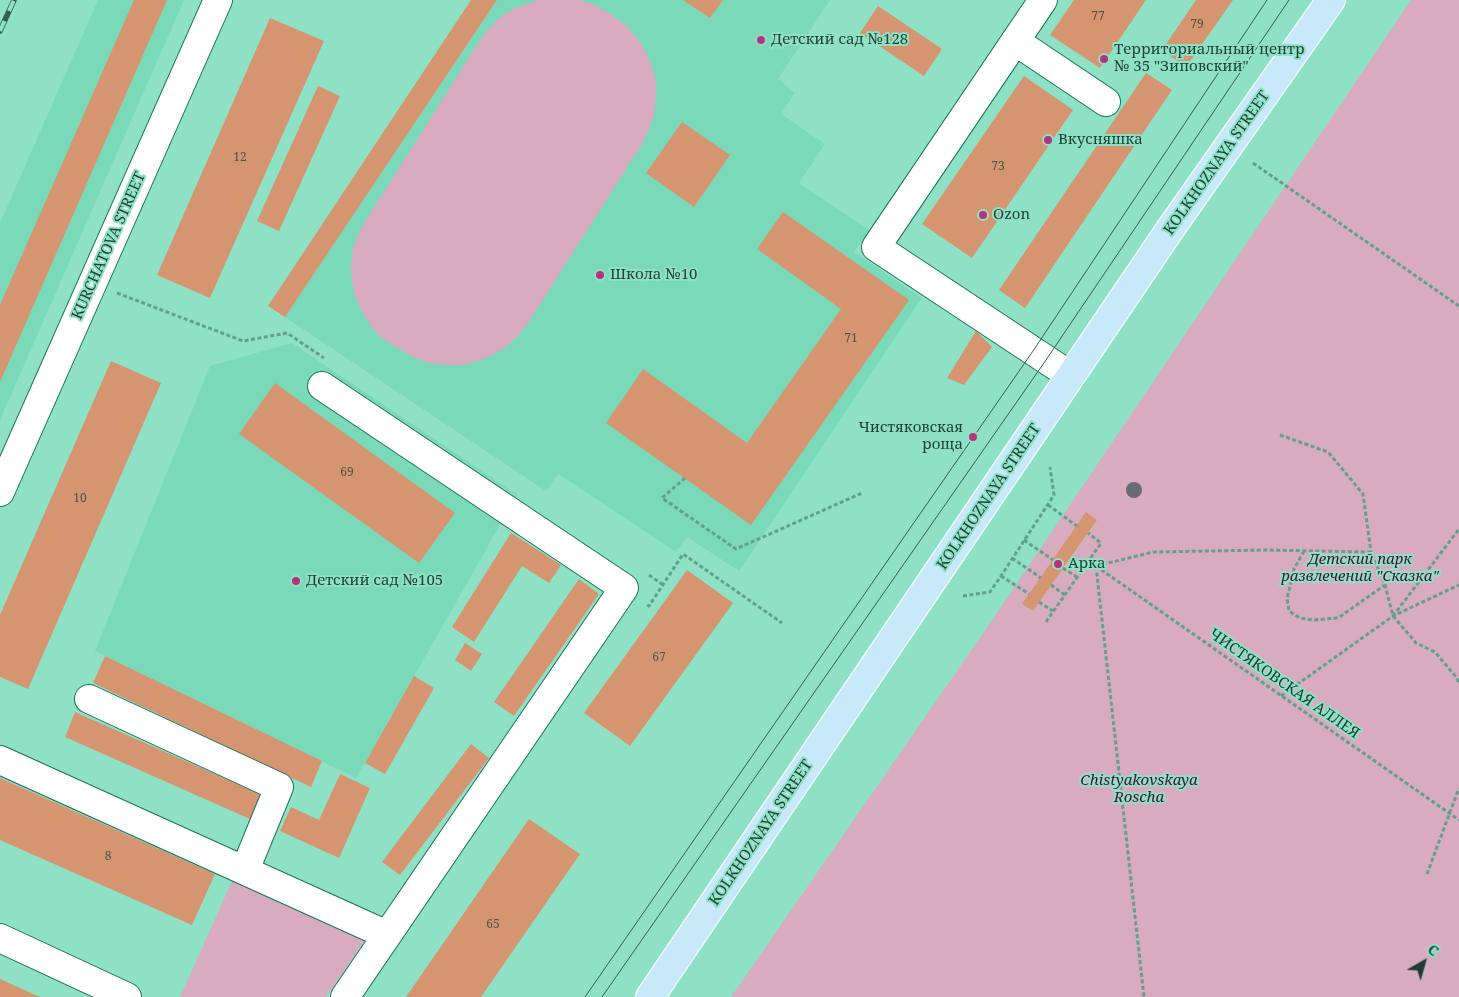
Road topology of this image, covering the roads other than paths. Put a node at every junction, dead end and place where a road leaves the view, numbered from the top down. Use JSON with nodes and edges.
{"nodes":[{"id":1,"x":218,"y":0,"type":"edge"},
{"id":2,"x":1043,"y":0,"type":"edge"},
{"id":3,"x":1331,"y":0,"type":"edge"},
{"id":4,"x":1015,"y":40,"type":"junction"},
{"id":5,"x":1106,"y":102,"type":"dead end"},
{"id":6,"x":1071,"y":376,"type":"junction"},
{"id":7,"x":322,"y":386,"type":"dead end"},
{"id":8,"x":0,"y":492,"type":"edge"},
{"id":9,"x":89,"y":699,"type":"dead end"},
{"id":10,"x":0,"y":760,"type":"edge"},
{"id":11,"x":245,"y":870,"type":"junction"},
{"id":12,"x":387,"y":935,"type":"junction"},
{"id":13,"x":0,"y":938,"type":"edge"},
{"id":14,"x":127,"y":997,"type":"edge"},
{"id":15,"x":345,"y":997,"type":"edge"},
{"id":16,"x":650,"y":997,"type":"edge"}],
"edges":[{"from":1,"to":8,"type":"street","name":"KURCHATOVA STREET"},
{"from":2,"to":4,"type":"street"},
{"from":3,"to":6,"type":"main road","name":"KOLKHOZNAYA STREET"},
{"from":4,"to":5,"type":"street"},
{"from":4,"to":6,"type":"street"},
{"from":6,"to":16,"type":"main road","name":"KOLKHOZNAYA STREET"},
{"from":7,"to":12,"type":"street"},
{"from":9,"to":11,"type":"street"},
{"from":10,"to":11,"type":"street"},
{"from":11,"to":12,"type":"street"},
{"from":12,"to":15,"type":"street"},
{"from":13,"to":14,"type":"street"}]}
